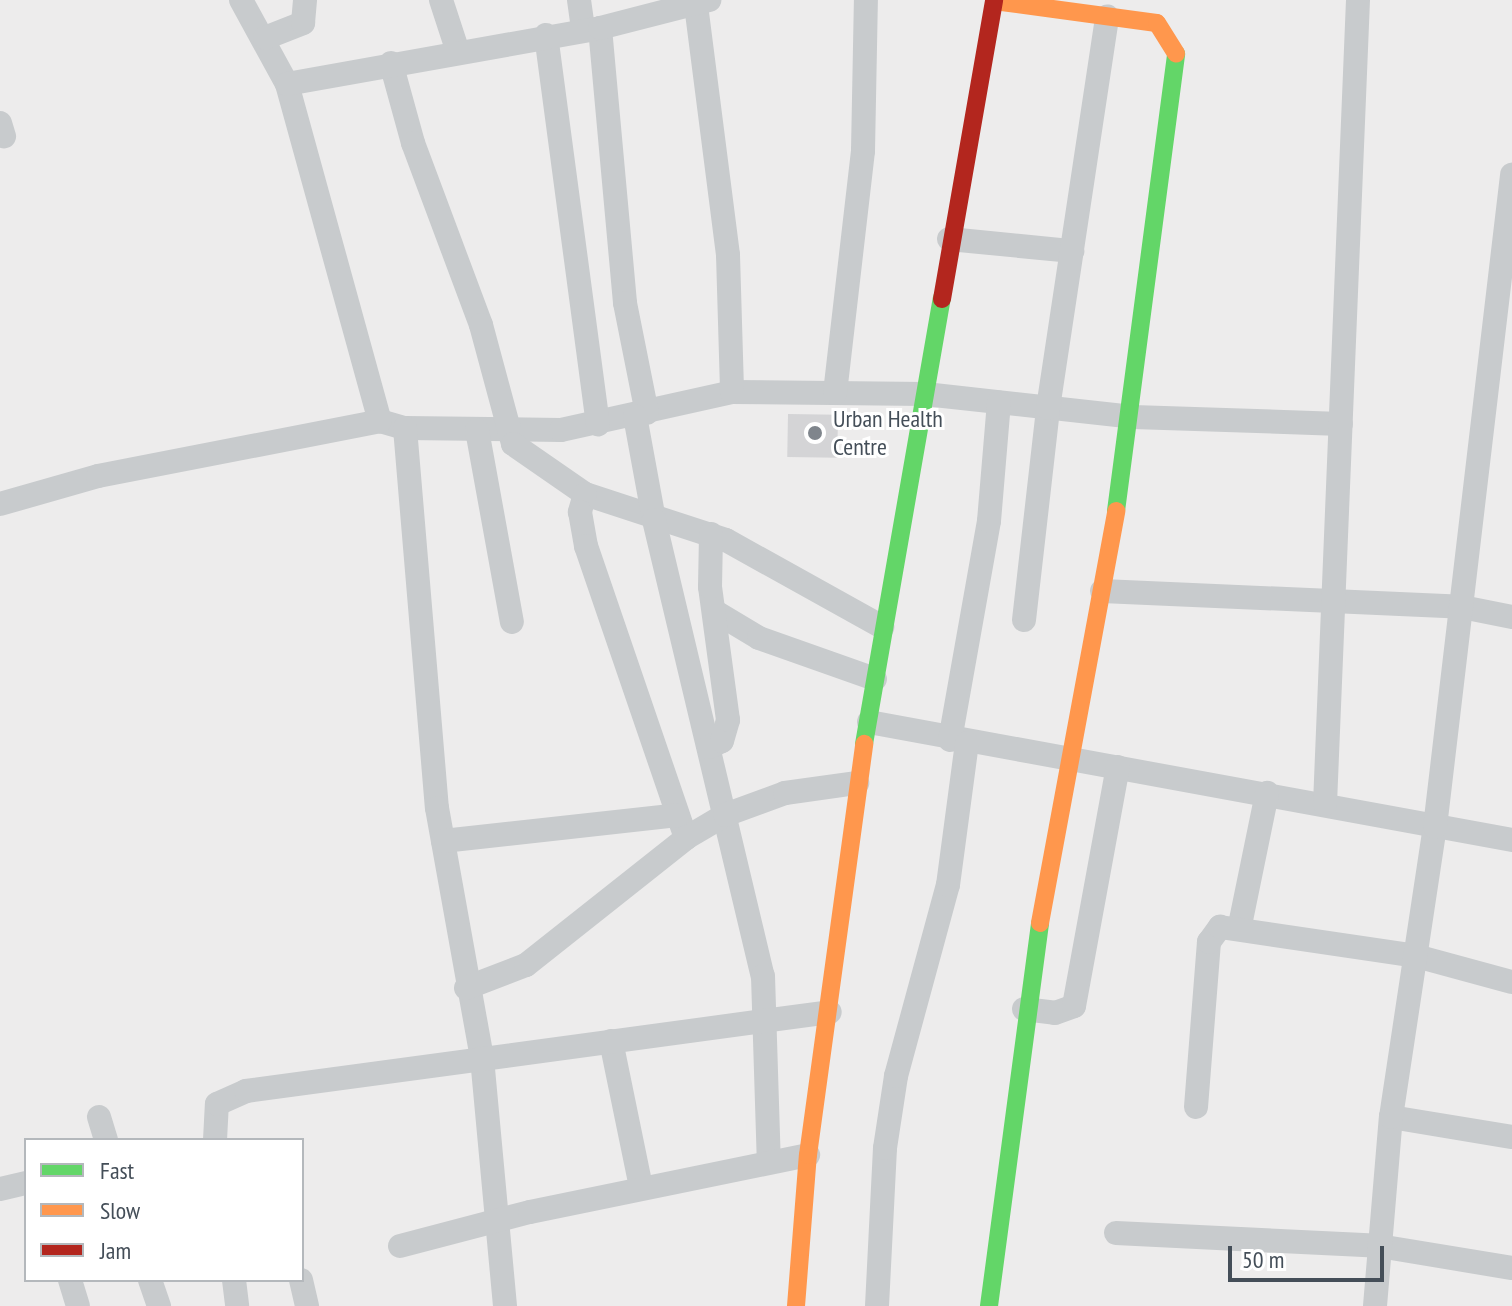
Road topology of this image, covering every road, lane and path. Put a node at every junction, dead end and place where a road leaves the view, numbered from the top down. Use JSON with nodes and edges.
{"nodes":[{"id":1,"x":241,"y":0,"type":"edge"},
{"id":2,"x":305,"y":0,"type":"edge"},
{"id":3,"x":441,"y":0,"type":"edge"},
{"id":4,"x":579,"y":0,"type":"edge"},
{"id":5,"x":866,"y":0,"type":"edge"},
{"id":6,"x":994,"y":0,"type":"edge"},
{"id":7,"x":1358,"y":0,"type":"edge"},
{"id":8,"x":703,"y":3,"type":"edge"},
{"id":9,"x":654,"y":7,"type":"edge"},
{"id":10,"x":1107,"y":16,"type":"junction"},
{"id":11,"x":591,"y":29,"type":"junction"},
{"id":12,"x":546,"y":35,"type":"junction"},
{"id":13,"x":265,"y":38,"type":"junction"},
{"id":14,"x":457,"y":49,"type":"junction"},
{"id":15,"x":391,"y":63,"type":"junction"},
{"id":16,"x":287,"y":84,"type":"junction"},
{"id":17,"x":1512,"y":175,"type":"edge"},
{"id":18,"x":949,"y":239,"type":"junction"},
{"id":19,"x":1072,"y":251,"type":"junction"},
{"id":20,"x":732,"y":392,"type":"junction"},
{"id":21,"x":835,"y":393,"type":"junction"},
{"id":22,"x":925,"y":394,"type":"junction"},
{"id":23,"x":999,"y":402,"type":"junction"},
{"id":24,"x":1048,"y":408,"type":"junction"},
{"id":25,"x":641,"y":415,"type":"junction"},
{"id":26,"x":1133,"y":417,"type":"junction"},
{"id":27,"x":380,"y":421,"type":"junction"},
{"id":28,"x":1341,"y":424,"type":"junction"},
{"id":29,"x":598,"y":425,"type":"junction"},
{"id":30,"x":405,"y":428,"type":"junction"},
{"id":31,"x":477,"y":430,"type":"junction"},
{"id":32,"x":505,"y":431,"type":"junction"},
{"id":33,"x":585,"y":494,"type":"junction"},
{"id":34,"x":0,"y":504,"type":"edge"},
{"id":35,"x":654,"y":520,"type":"junction"},
{"id":36,"x":711,"y":534,"type":"junction"},
{"id":37,"x":1102,"y":591,"type":"junction"},
{"id":38,"x":1334,"y":606,"type":"junction"},
{"id":39,"x":1462,"y":607,"type":"junction"},
{"id":40,"x":714,"y":611,"type":"junction"},
{"id":41,"x":1512,"y":617,"type":"edge"},
{"id":42,"x":1024,"y":620,"type":"dead end"},
{"id":43,"x":512,"y":622,"type":"dead end"},
{"id":44,"x":882,"y":627,"type":"junction"},
{"id":45,"x":875,"y":679,"type":"junction"},
{"id":46,"x":869,"y":722,"type":"junction"},
{"id":47,"x":959,"y":742,"type":"junction"},
{"id":48,"x":709,"y":747,"type":"junction"},
{"id":49,"x":1066,"y":758,"type":"junction"},
{"id":50,"x":1118,"y":767,"type":"junction"},
{"id":51,"x":857,"y":783,"type":"junction"},
{"id":52,"x":1267,"y":793,"type":"junction"},
{"id":53,"x":1325,"y":804,"type":"junction"},
{"id":54,"x":678,"y":815,"type":"junction"},
{"id":55,"x":725,"y":815,"type":"junction"},
{"id":56,"x":1435,"y":827,"type":"junction"},
{"id":57,"x":686,"y":838,"type":"junction"},
{"id":58,"x":1512,"y":840,"type":"edge"},
{"id":59,"x":443,"y":841,"type":"junction"},
{"id":60,"x":1240,"y":925,"type":"junction"},
{"id":61,"x":1416,"y":956,"type":"junction"},
{"id":62,"x":1512,"y":982,"type":"edge"},
{"id":63,"x":466,"y":988,"type":"junction"},
{"id":64,"x":1024,"y":1009,"type":"junction"},
{"id":65,"x":830,"y":1012,"type":"junction"},
{"id":66,"x":763,"y":1021,"type":"junction"},
{"id":67,"x":611,"y":1041,"type":"junction"},
{"id":68,"x":482,"y":1058,"type":"junction"},
{"id":69,"x":1196,"y":1107,"type":"dead end"},
{"id":70,"x":1391,"y":1117,"type":"junction"},
{"id":71,"x":1512,"y":1137,"type":"edge"},
{"id":72,"x":215,"y":1138,"type":"edge"},
{"id":73,"x":808,"y":1155,"type":"junction"},
{"id":74,"x":769,"y":1162,"type":"junction"},
{"id":75,"x":24,"y":1183,"type":"edge"},
{"id":76,"x":641,"y":1187,"type":"junction"},
{"id":77,"x":0,"y":1189,"type":"edge"},
{"id":78,"x":496,"y":1220,"type":"junction"},
{"id":79,"x":1116,"y":1233,"type":"dead end"},
{"id":80,"x":400,"y":1246,"type":"dead end"},
{"id":81,"x":1379,"y":1246,"type":"junction"},
{"id":82,"x":1512,"y":1268,"type":"edge"},
{"id":83,"x":71,"y":1282,"type":"edge"},
{"id":84,"x":151,"y":1282,"type":"edge"},
{"id":85,"x":234,"y":1282,"type":"edge"},
{"id":86,"x":301,"y":1282,"type":"edge"},
{"id":87,"x":78,"y":1306,"type":"edge"},
{"id":88,"x":159,"y":1306,"type":"edge"},
{"id":89,"x":237,"y":1306,"type":"edge"},
{"id":90,"x":307,"y":1306,"type":"edge"},
{"id":91,"x":505,"y":1306,"type":"edge"},
{"id":92,"x":796,"y":1306,"type":"edge"},
{"id":93,"x":877,"y":1306,"type":"edge"},
{"id":94,"x":989,"y":1306,"type":"edge"},
{"id":95,"x":1375,"y":1306,"type":"edge"}],
"edges":[{"from":1,"to":13,"type":"street"},
{"from":2,"to":13,"type":"street"},
{"from":3,"to":14,"type":"street"},
{"from":4,"to":11,"type":"street"},
{"from":5,"to":21,"type":"street"},
{"from":6,"to":10,"type":"street"},
{"from":6,"to":18,"type":"street"},
{"from":7,"to":28,"type":"street"},
{"from":8,"to":9,"type":"street"},
{"from":8,"to":20,"type":"street"},
{"from":9,"to":11,"type":"street"},
{"from":10,"to":19,"type":"street"},
{"from":10,"to":26,"type":"street"},
{"from":11,"to":12,"type":"street"},
{"from":11,"to":25,"type":"street"},
{"from":12,"to":14,"type":"street"},
{"from":12,"to":29,"type":"street"},
{"from":13,"to":16,"type":"street"},
{"from":14,"to":15,"type":"street"},
{"from":15,"to":16,"type":"street"},
{"from":15,"to":32,"type":"street"},
{"from":16,"to":27,"type":"street"},
{"from":17,"to":39,"type":"street"},
{"from":18,"to":19,"type":"street"},
{"from":18,"to":22,"type":"street"},
{"from":19,"to":24,"type":"street"},
{"from":20,"to":21,"type":"street"},
{"from":20,"to":25,"type":"street"},
{"from":21,"to":22,"type":"street"},
{"from":22,"to":23,"type":"street"},
{"from":22,"to":44,"type":"street"},
{"from":23,"to":24,"type":"street"},
{"from":23,"to":47,"type":"street"},
{"from":24,"to":26,"type":"street"},
{"from":24,"to":42,"type":"street"},
{"from":25,"to":29,"type":"street"},
{"from":25,"to":35,"type":"street"},
{"from":26,"to":28,"type":"street"},
{"from":26,"to":37,"type":"street"},
{"from":27,"to":30,"type":"street"},
{"from":27,"to":34,"type":"street"},
{"from":28,"to":38,"type":"street"},
{"from":29,"to":32,"type":"street"},
{"from":30,"to":31,"type":"street"},
{"from":30,"to":59,"type":"street"},
{"from":31,"to":32,"type":"street"},
{"from":31,"to":43,"type":"street"},
{"from":32,"to":33,"type":"street"},
{"from":33,"to":35,"type":"street"},
{"from":33,"to":54,"type":"street"},
{"from":35,"to":36,"type":"street"},
{"from":35,"to":48,"type":"street"},
{"from":36,"to":40,"type":"street"},
{"from":36,"to":44,"type":"street"},
{"from":37,"to":38,"type":"street"},
{"from":37,"to":49,"type":"street"},
{"from":38,"to":39,"type":"street"},
{"from":38,"to":53,"type":"street"},
{"from":39,"to":41,"type":"street"},
{"from":39,"to":56,"type":"street"},
{"from":40,"to":45,"type":"street"},
{"from":40,"to":48,"type":"street"},
{"from":44,"to":45,"type":"street"},
{"from":45,"to":46,"type":"street"},
{"from":46,"to":47,"type":"street"},
{"from":46,"to":51,"type":"street"},
{"from":47,"to":49,"type":"street"},
{"from":47,"to":93,"type":"street"},
{"from":48,"to":55,"type":"street"},
{"from":49,"to":50,"type":"street"},
{"from":49,"to":64,"type":"street"},
{"from":50,"to":52,"type":"street"},
{"from":50,"to":64,"type":"street"},
{"from":51,"to":55,"type":"street"},
{"from":51,"to":65,"type":"street"},
{"from":52,"to":53,"type":"street"},
{"from":52,"to":60,"type":"street"},
{"from":53,"to":56,"type":"street"},
{"from":54,"to":57,"type":"street"},
{"from":54,"to":59,"type":"street"},
{"from":55,"to":57,"type":"street"},
{"from":55,"to":66,"type":"street"},
{"from":56,"to":58,"type":"street"},
{"from":56,"to":61,"type":"street"},
{"from":57,"to":63,"type":"street"},
{"from":59,"to":63,"type":"street"},
{"from":60,"to":61,"type":"street"},
{"from":60,"to":69,"type":"street"},
{"from":61,"to":62,"type":"street"},
{"from":61,"to":70,"type":"street"},
{"from":63,"to":68,"type":"street"},
{"from":64,"to":94,"type":"street"},
{"from":65,"to":66,"type":"street"},
{"from":65,"to":73,"type":"street"},
{"from":66,"to":67,"type":"street"},
{"from":66,"to":74,"type":"street"},
{"from":67,"to":68,"type":"street"},
{"from":67,"to":76,"type":"street"},
{"from":68,"to":72,"type":"street"},
{"from":68,"to":78,"type":"street"},
{"from":70,"to":71,"type":"street"},
{"from":70,"to":81,"type":"street"},
{"from":73,"to":74,"type":"street"},
{"from":73,"to":92,"type":"street"},
{"from":74,"to":76,"type":"street"},
{"from":75,"to":77,"type":"street"},
{"from":76,"to":78,"type":"street"},
{"from":78,"to":80,"type":"street"},
{"from":78,"to":91,"type":"street"},
{"from":79,"to":81,"type":"street"},
{"from":81,"to":82,"type":"street"},
{"from":81,"to":95,"type":"street"},
{"from":83,"to":87,"type":"street"},
{"from":84,"to":88,"type":"street"},
{"from":85,"to":89,"type":"street"},
{"from":86,"to":90,"type":"street"}]}
